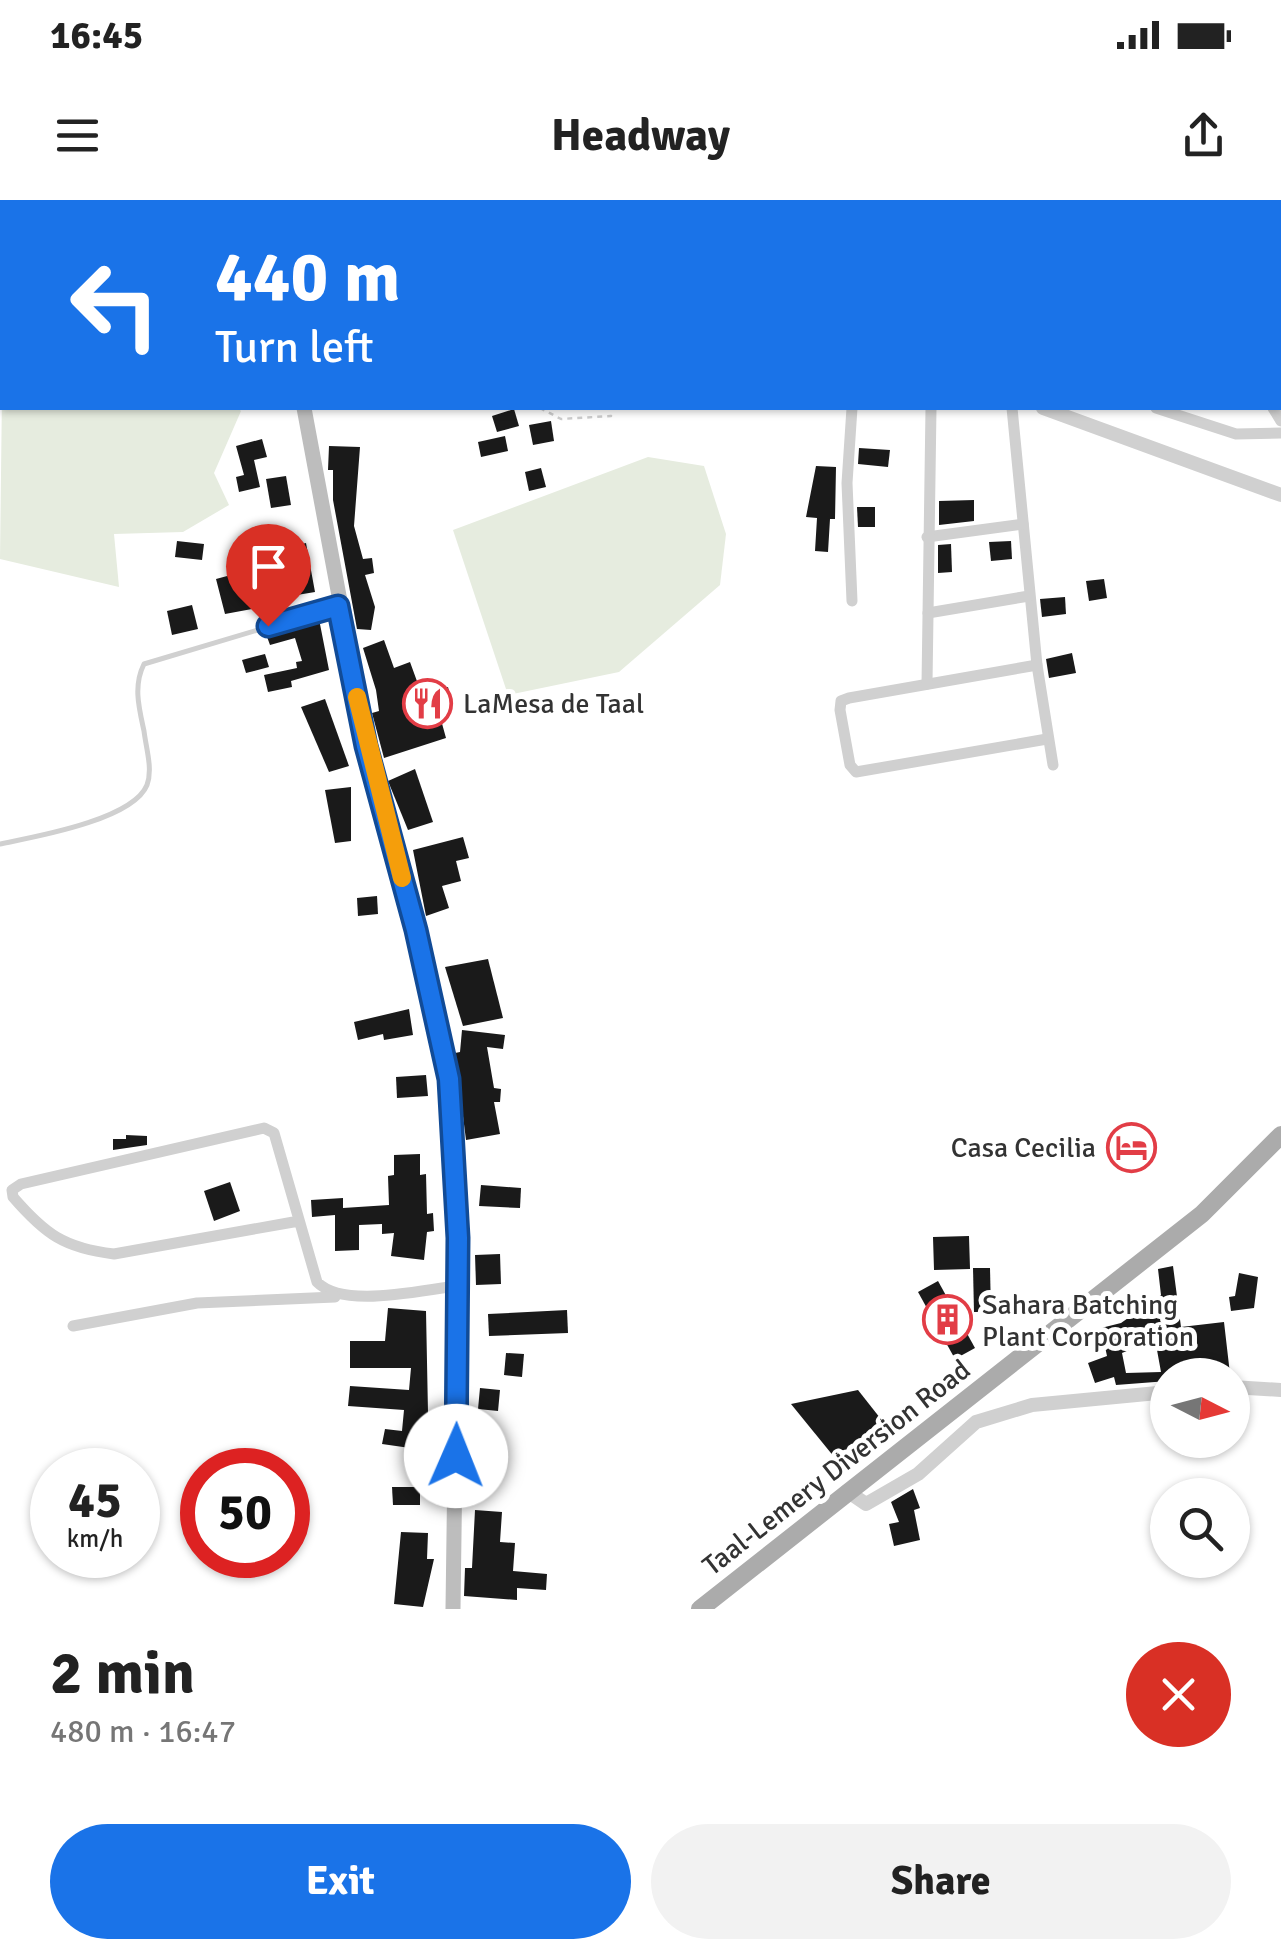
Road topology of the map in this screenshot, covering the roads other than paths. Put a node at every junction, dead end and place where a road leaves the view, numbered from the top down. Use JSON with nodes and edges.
{"nodes":[{"id":1,"x":304,"y":410,"type":"edge"},
{"id":2,"x":852,"y":410,"type":"edge"},
{"id":3,"x":931,"y":410,"type":"edge"},
{"id":4,"x":1012,"y":410,"type":"edge"},
{"id":5,"x":1048,"y":410,"type":"edge"},
{"id":6,"x":1162,"y":410,"type":"edge"},
{"id":7,"x":1281,"y":433,"type":"edge"},
{"id":8,"x":1281,"y":494,"type":"edge"},
{"id":9,"x":1023,"y":524,"type":"junction"},
{"id":10,"x":927,"y":537,"type":"junction"},
{"id":11,"x":1029,"y":596,"type":"junction"},
{"id":12,"x":852,"y":601,"type":"dead end"},
{"id":13,"x":338,"y":606,"type":"junction"},
{"id":14,"x":928,"y":612,"type":"junction"},
{"id":15,"x":1037,"y":666,"type":"junction"},
{"id":16,"x":926,"y":684,"type":"junction"},
{"id":17,"x":1047,"y":740,"type":"junction"},
{"id":18,"x":1052,"y":764,"type":"dead end"},
{"id":19,"x":0,"y":844,"type":"edge"},
{"id":20,"x":1281,"y":1136,"type":"edge"},
{"id":21,"x":299,"y":1222,"type":"junction"},
{"id":22,"x":457,"y":1286,"type":"junction"},
{"id":23,"x":344,"y":1297,"type":"junction"},
{"id":24,"x":73,"y":1326,"type":"dead end"},
{"id":25,"x":1250,"y":1388,"type":"edge"},
{"id":26,"x":1281,"y":1390,"type":"edge"},
{"id":27,"x":1150,"y":1394,"type":"edge"},
{"id":28,"x":847,"y":1491,"type":"junction"},
{"id":29,"x":453,"y":1609,"type":"edge"},
{"id":30,"x":700,"y":1609,"type":"edge"}],
"edges":[{"from":1,"to":13,"type":"main road"},
{"from":2,"to":12,"type":"street"},
{"from":3,"to":10,"type":"street"},
{"from":4,"to":9,"type":"street"},
{"from":5,"to":8,"type":"street"},
{"from":6,"to":7,"type":"street"},
{"from":9,"to":10,"type":"street"},
{"from":9,"to":11,"type":"street"},
{"from":10,"to":14,"type":"street"},
{"from":11,"to":14,"type":"street"},
{"from":11,"to":15,"type":"street"},
{"from":13,"to":19,"type":"lane"},
{"from":13,"to":22,"type":"main road"},
{"from":14,"to":16,"type":"street"},
{"from":15,"to":16,"type":"street"},
{"from":15,"to":17,"type":"street"},
{"from":16,"to":17,"type":"street"},
{"from":17,"to":18,"type":"street"},
{"from":20,"to":28,"type":"main road","name":"Taal-Lemery Diversion Road"},
{"from":21,"to":21,"type":"street"},
{"from":21,"to":23,"type":"street"},
{"from":22,"to":23,"type":"street"},
{"from":22,"to":29,"type":"main road"},
{"from":23,"to":24,"type":"street"},
{"from":25,"to":26,"type":"street"},
{"from":27,"to":28,"type":"street"},
{"from":28,"to":30,"type":"main road","name":"Taal-Lemery Diversion Road"}]}
